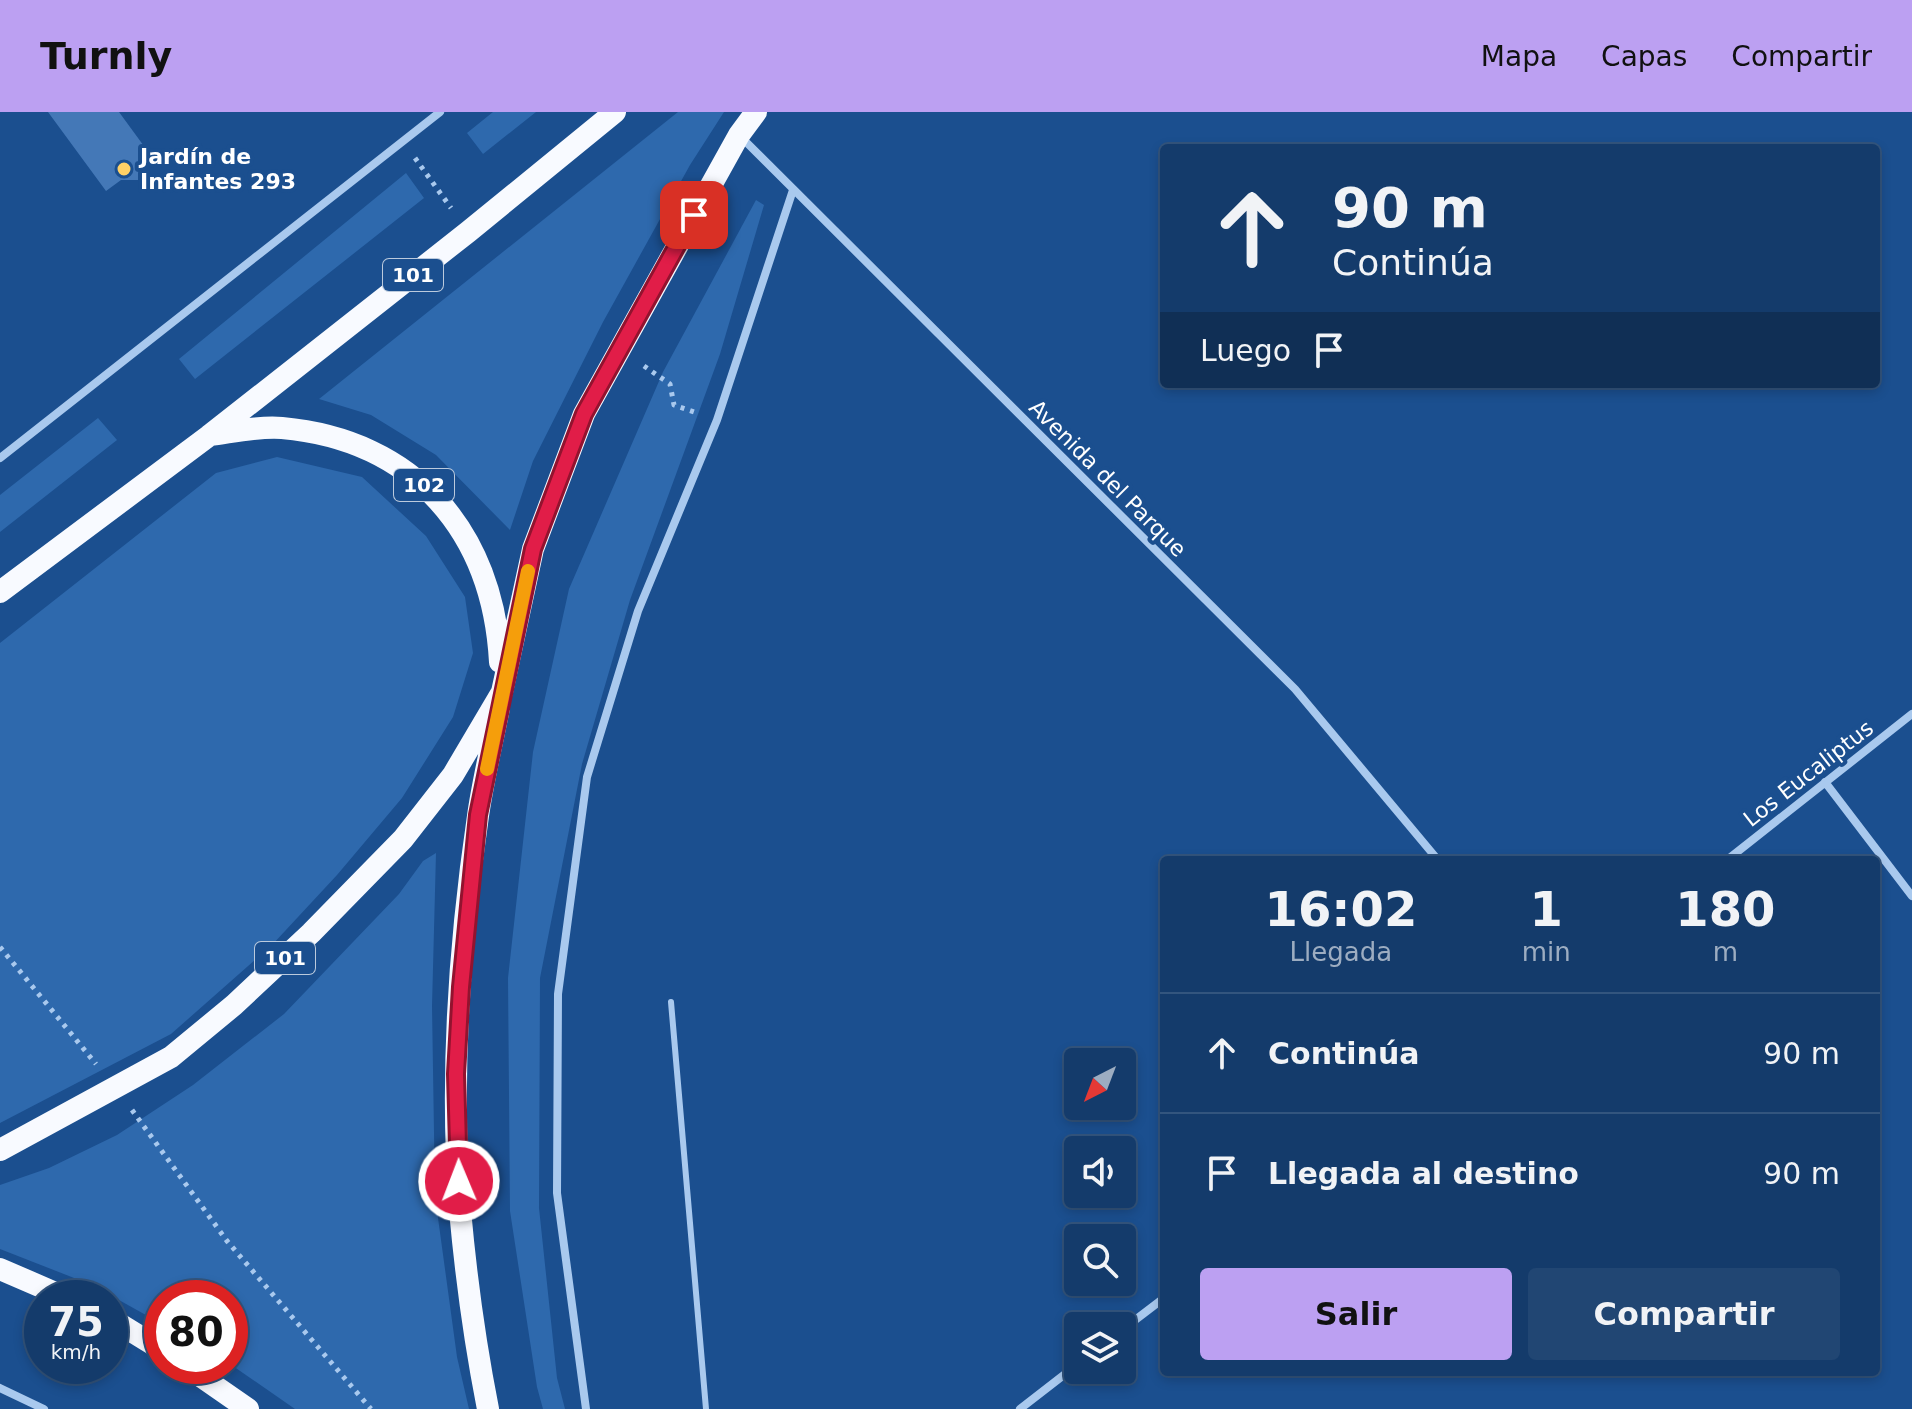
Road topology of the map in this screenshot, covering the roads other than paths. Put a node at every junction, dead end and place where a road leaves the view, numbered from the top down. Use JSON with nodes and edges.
{"nodes":[{"id":1,"x":440,"y":112,"type":"edge"},
{"id":2,"x":615,"y":112,"type":"edge"},
{"id":3,"x":756,"y":112,"type":"edge"},
{"id":4,"x":739,"y":135,"type":"junction"},
{"id":5,"x":793,"y":190,"type":"junction"},
{"id":6,"x":210,"y":435,"type":"junction"},
{"id":7,"x":0,"y":458,"type":"edge"},
{"id":8,"x":0,"y":592,"type":"edge"},
{"id":9,"x":502,"y":692,"type":"junction"},
{"id":10,"x":1912,"y":714,"type":"edge"},
{"id":11,"x":1825,"y":782,"type":"junction"},
{"id":12,"x":1435,"y":856,"type":"edge"},
{"id":13,"x":1732,"y":856,"type":"edge"},
{"id":14,"x":1912,"y":896,"type":"edge"},
{"id":15,"x":671,"y":1002,"type":"dead end"},
{"id":16,"x":0,"y":1150,"type":"edge"},
{"id":17,"x":0,"y":1269,"type":"edge"},
{"id":18,"x":25,"y":1280,"type":"edge"},
{"id":19,"x":1160,"y":1301,"type":"edge"},
{"id":20,"x":1136,"y":1319,"type":"edge"},
{"id":21,"x":1064,"y":1375,"type":"edge"},
{"id":22,"x":212,"y":1384,"type":"edge"},
{"id":23,"x":0,"y":1388,"type":"edge"},
{"id":24,"x":44,"y":1409,"type":"edge"},
{"id":25,"x":248,"y":1409,"type":"edge"},
{"id":26,"x":488,"y":1409,"type":"edge"},
{"id":27,"x":586,"y":1409,"type":"edge"},
{"id":28,"x":706,"y":1409,"type":"edge"},
{"id":29,"x":1020,"y":1409,"type":"edge"}],
"edges":[{"from":1,"to":7,"type":"street"},
{"from":2,"to":6,"type":"highway","number":"101"},
{"from":3,"to":4,"type":"highway","number":"101"},
{"from":4,"to":5,"type":"street","name":"Avenida del Parque"},
{"from":4,"to":9,"type":"highway","number":"101"},
{"from":5,"to":12,"type":"street","name":"Avenida del Parque"},
{"from":5,"to":27,"type":"street"},
{"from":6,"to":8,"type":"highway","number":"101"},
{"from":6,"to":9,"type":"highway","number":"102"},
{"from":9,"to":16,"type":"highway","number":"101"},
{"from":9,"to":26,"type":"highway","number":"102"},
{"from":10,"to":11,"type":"street","name":"Los Eucaliptus"},
{"from":11,"to":13,"type":"street","name":"Los Eucaliptus"},
{"from":11,"to":14,"type":"street"},
{"from":15,"to":28,"type":"lane"},
{"from":17,"to":18,"type":"highway"},
{"from":19,"to":20,"type":"street"},
{"from":21,"to":29,"type":"street"},
{"from":22,"to":25,"type":"highway"},
{"from":23,"to":24,"type":"street"}]}
